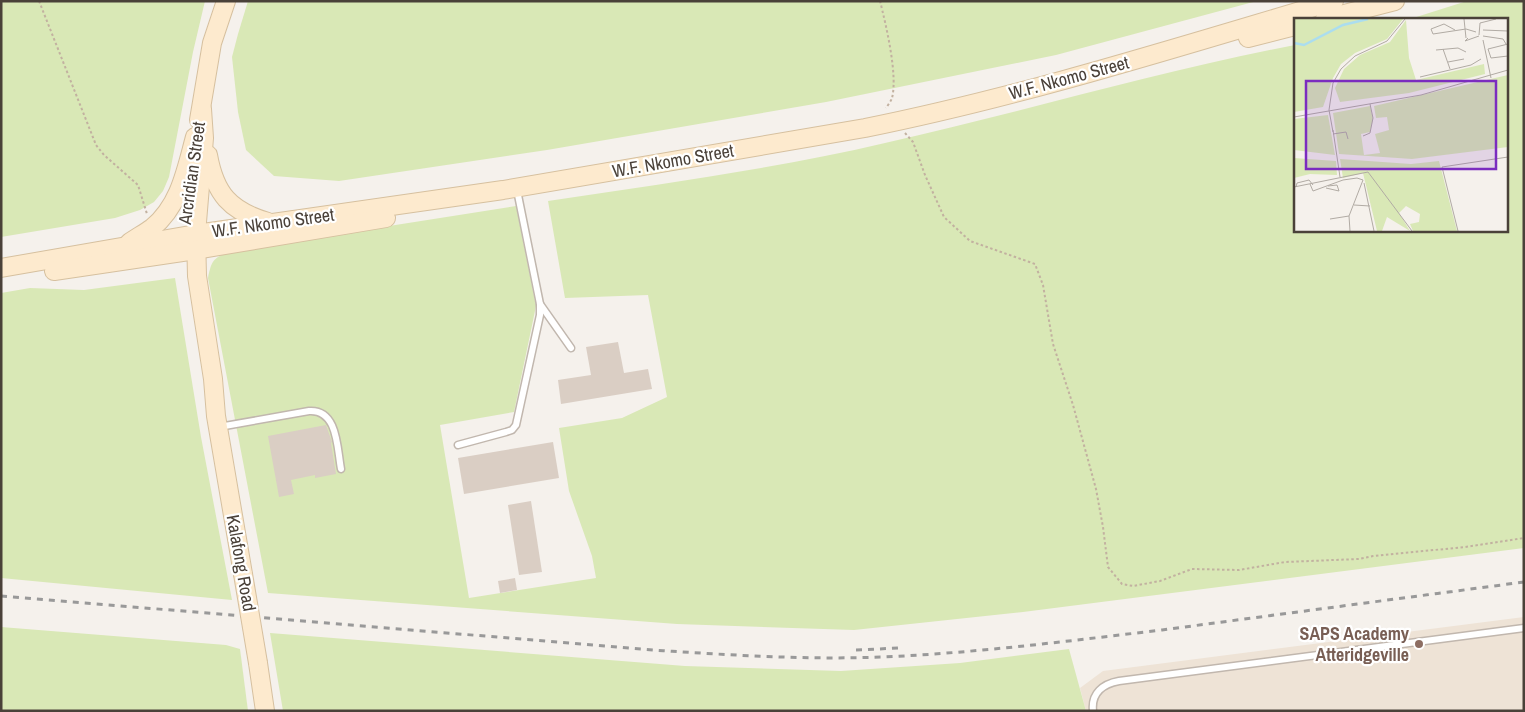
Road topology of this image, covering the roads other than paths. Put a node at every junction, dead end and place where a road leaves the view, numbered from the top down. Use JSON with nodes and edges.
{"nodes":[{"id":1,"x":226,"y":1,"type":"edge"},
{"id":2,"x":1334,"y":1,"type":"edge"},
{"id":3,"x":1394,"y":1,"type":"edge"},
{"id":4,"x":1329,"y":18,"type":"edge"},
{"id":5,"x":1294,"y":26,"type":"edge"},
{"id":6,"x":200,"y":137,"type":"junction"},
{"id":7,"x":516,"y":192,"type":"junction"},
{"id":8,"x":272,"y":223,"type":"junction"},
{"id":9,"x":189,"y":243,"type":"junction"},
{"id":10,"x":124,"y":246,"type":"junction"},
{"id":11,"x":1,"y":268,"type":"edge"},
{"id":12,"x":1,"y":279,"type":"edge"},
{"id":13,"x":540,"y":304,"type":"junction"},
{"id":14,"x":571,"y":348,"type":"dead end"},
{"id":15,"x":217,"y":422,"type":"junction"},
{"id":16,"x":458,"y":445,"type":"dead end"},
{"id":17,"x":342,"y":469,"type":"dead end"},
{"id":18,"x":1524,"y":628,"type":"edge"},
{"id":19,"x":265,"y":711,"type":"edge"},
{"id":20,"x":1093,"y":711,"type":"edge"}],
"edges":[{"from":1,"to":6,"type":"main road","name":"Arcridian Street"},
{"from":2,"to":7,"type":"main road","name":"W.F. Nkomo Street"},
{"from":3,"to":4,"type":"main road"},
{"from":5,"to":7,"type":"main road","name":"W.F. Nkomo Street"},
{"from":6,"to":8,"type":"main road"},
{"from":6,"to":9,"type":"main road","name":"Arcridian Street"},
{"from":6,"to":10,"type":"main road"},
{"from":7,"to":8,"type":"main road","name":"W.F. Nkomo Street"},
{"from":7,"to":9,"type":"main road","name":"W.F. Nkomo Street"},
{"from":7,"to":13,"type":"lane"},
{"from":8,"to":9,"type":"main road","name":"W.F. Nkomo Street"},
{"from":9,"to":10,"type":"main road","name":"W.F. Nkomo Street"},
{"from":9,"to":12,"type":"main road","name":"W.F. Nkomo Street"},
{"from":9,"to":15,"type":"main road","name":"Kalafong Road"},
{"from":10,"to":11,"type":"main road","name":"W.F. Nkomo Street"},
{"from":13,"to":14,"type":"lane"},
{"from":13,"to":16,"type":"lane"},
{"from":15,"to":17,"type":"lane"},
{"from":15,"to":19,"type":"main road","name":"Kalafong Road","bridge":true},
{"from":18,"to":20,"type":"lane"}]}
